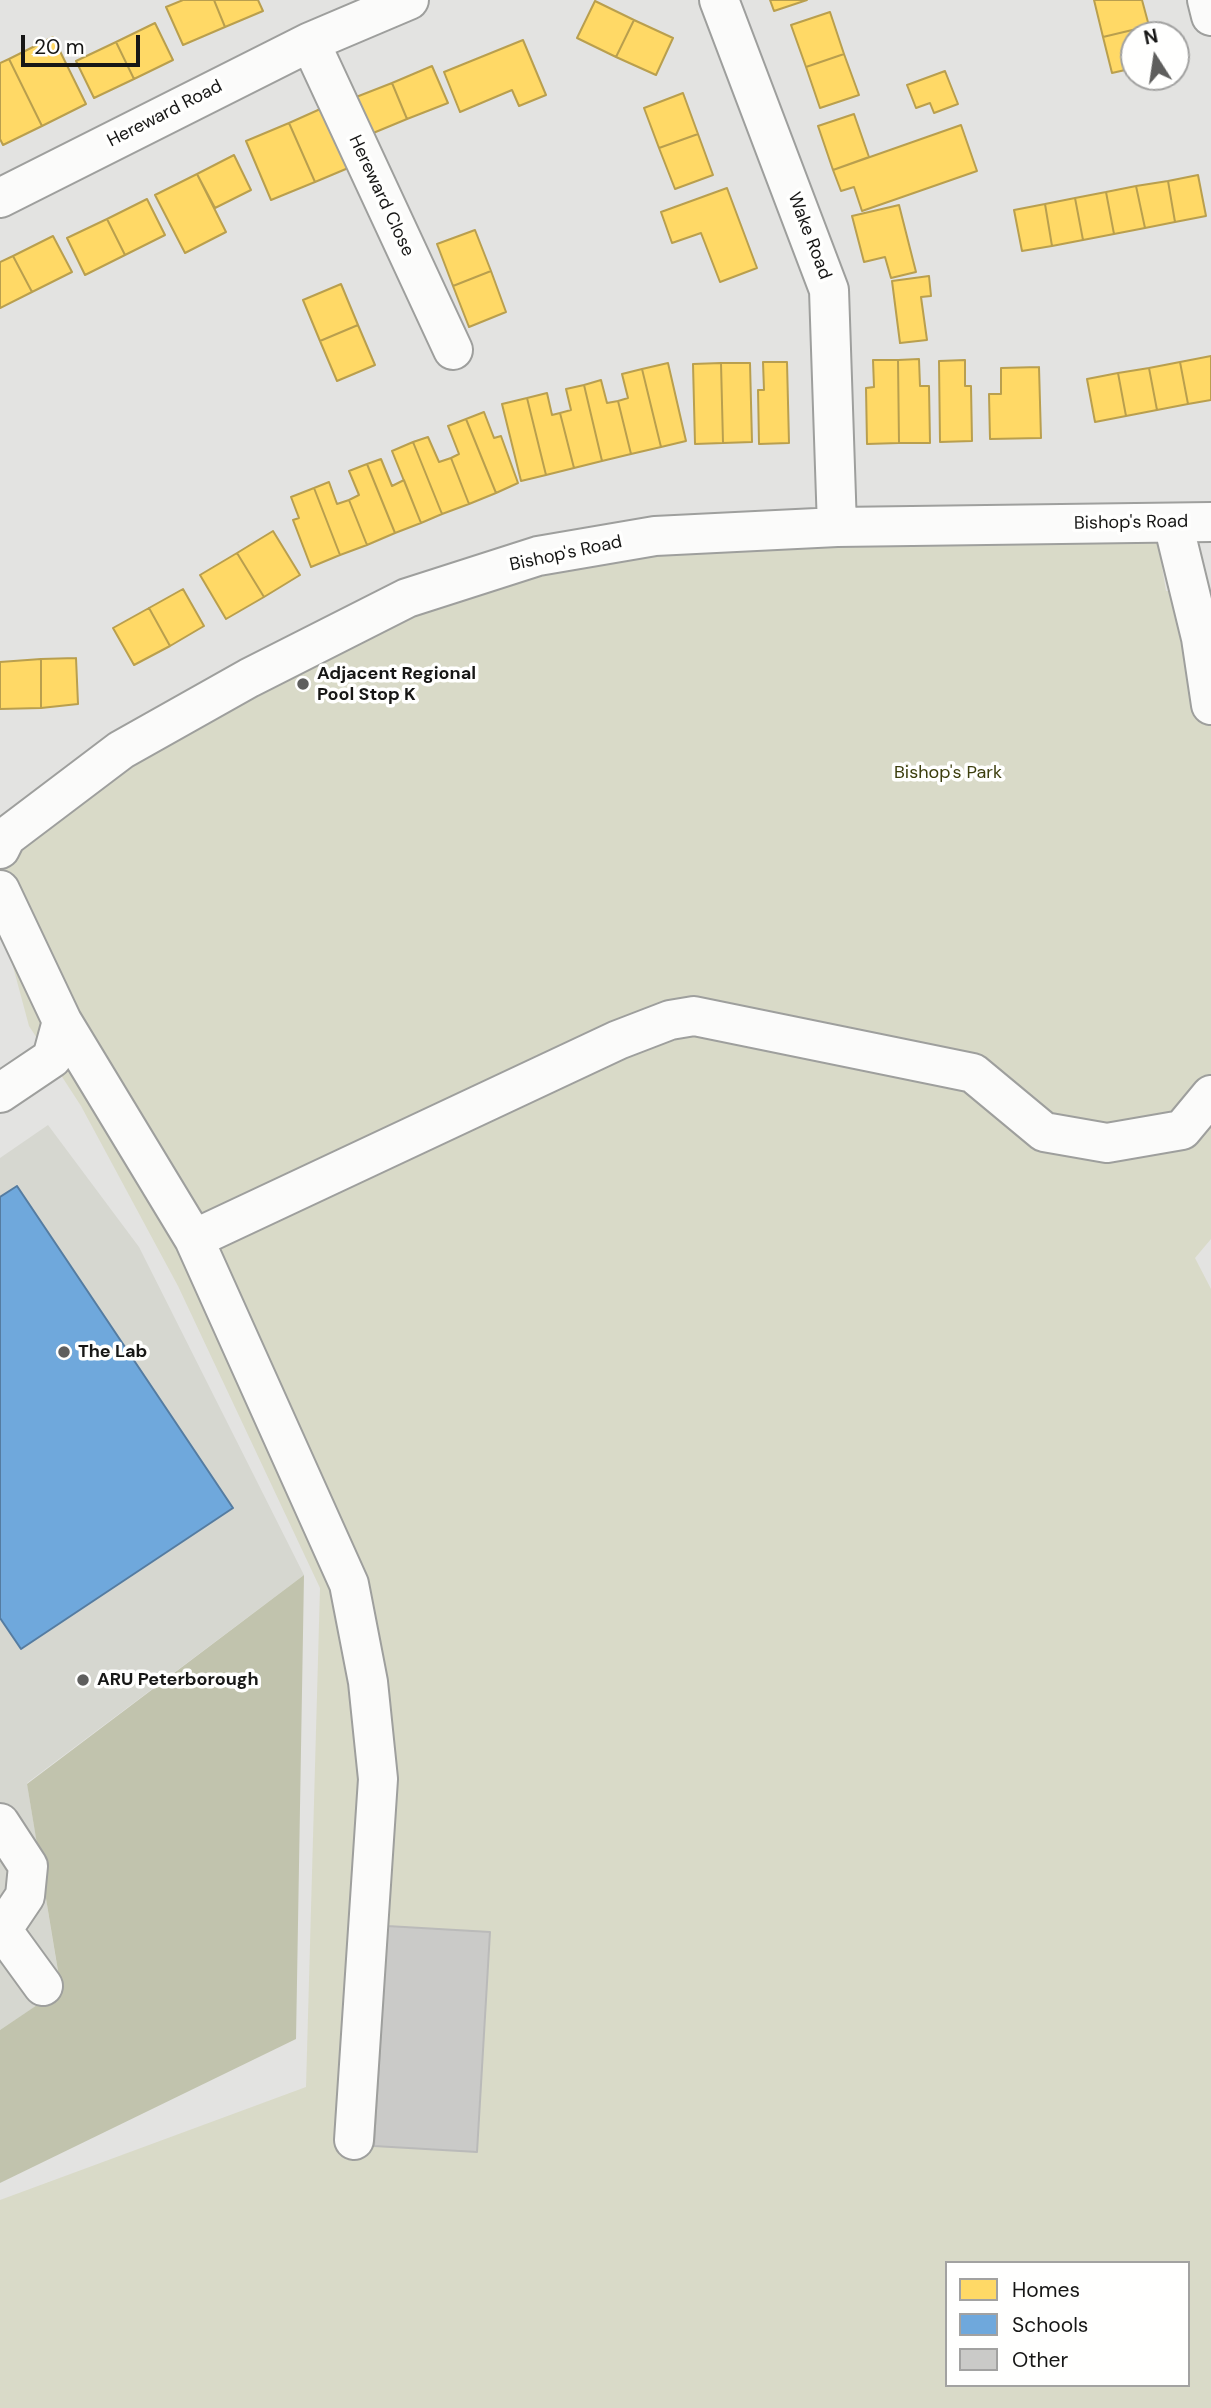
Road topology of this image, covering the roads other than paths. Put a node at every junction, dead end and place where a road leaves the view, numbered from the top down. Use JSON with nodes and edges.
{"nodes":[{"id":1,"x":409,"y":0,"type":"edge"},
{"id":2,"x":719,"y":0,"type":"edge"},
{"id":3,"x":1208,"y":0,"type":"edge"},
{"id":4,"x":1211,"y":16,"type":"edge"},
{"id":5,"x":310,"y":42,"type":"junction"},
{"id":6,"x":0,"y":198,"type":"edge"},
{"id":7,"x":453,"y":350,"type":"dead end"},
{"id":8,"x":1211,"y":522,"type":"edge"},
{"id":9,"x":1173,"y":523,"type":"junction"},
{"id":10,"x":837,"y":527,"type":"junction"},
{"id":11,"x":1211,"y":705,"type":"edge"},
{"id":12,"x":2,"y":839,"type":"edge"},
{"id":13,"x":0,"y":890,"type":"edge"},
{"id":14,"x":62,"y":1021,"type":"junction"},
{"id":15,"x":0,"y":1093,"type":"edge"},
{"id":16,"x":1211,"y":1095,"type":"edge"},
{"id":17,"x":194,"y":1239,"type":"junction"},
{"id":18,"x":0,"y":1823,"type":"edge"},
{"id":19,"x":1,"y":1932,"type":"edge"},
{"id":20,"x":43,"y":1986,"type":"dead end"},
{"id":21,"x":354,"y":2140,"type":"dead end"}],
"edges":[{"from":1,"to":5,"type":"street","name":"Hereward Road"},
{"from":2,"to":10,"type":"street","name":"Wake Road"},
{"from":3,"to":4,"type":"street"},
{"from":5,"to":6,"type":"street","name":"Hereward Road"},
{"from":5,"to":7,"type":"street","name":"Hereward Close"},
{"from":8,"to":9,"type":"street","name":"Bishop's Road"},
{"from":9,"to":10,"type":"street","name":"Bishop's Road"},
{"from":9,"to":11,"type":"street"},
{"from":10,"to":12,"type":"street","name":"Bishop's Road"},
{"from":13,"to":14,"type":"street"},
{"from":14,"to":15,"type":"street"},
{"from":14,"to":17,"type":"street"},
{"from":16,"to":17,"type":"street"},
{"from":17,"to":21,"type":"street"},
{"from":18,"to":19,"type":"street"},
{"from":19,"to":20,"type":"street"}]}
